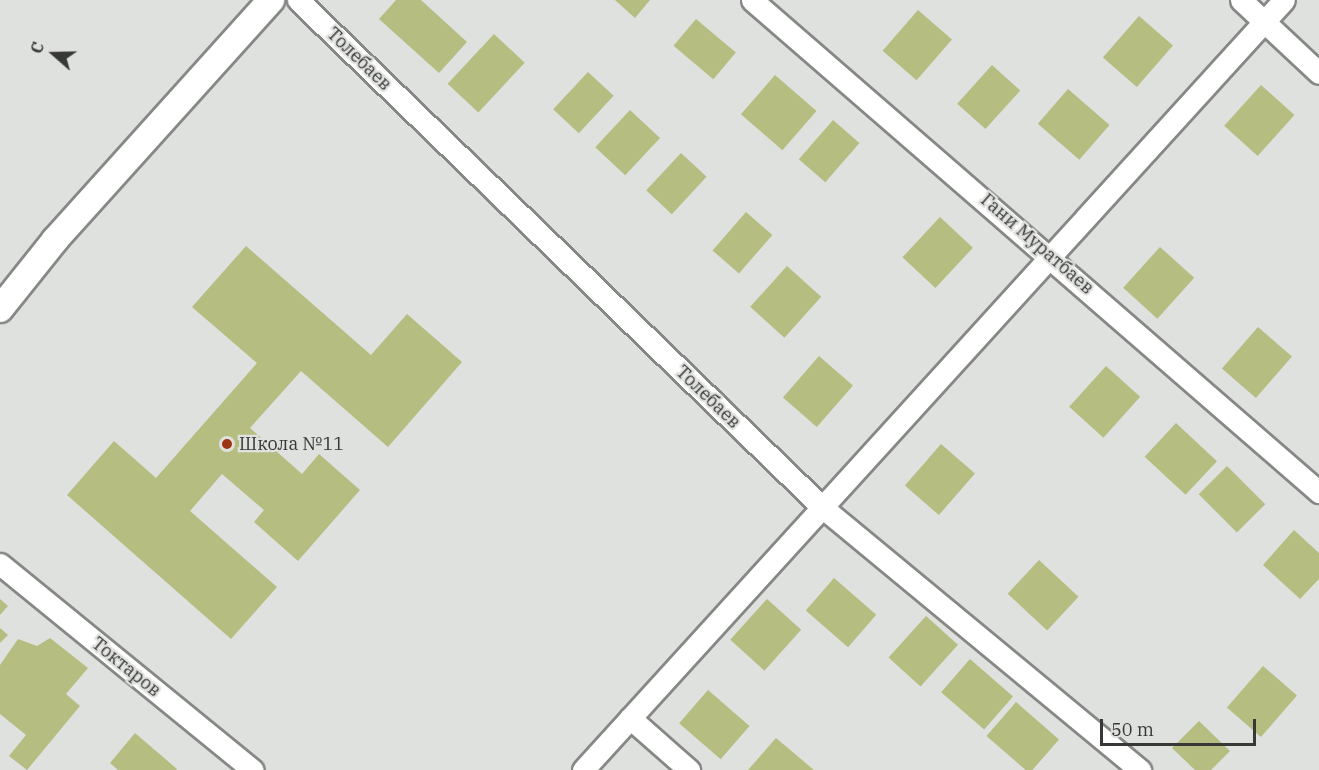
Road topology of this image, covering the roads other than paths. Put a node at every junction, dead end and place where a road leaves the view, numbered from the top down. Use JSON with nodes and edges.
{"nodes":[{"id":1,"x":271,"y":0,"type":"edge"},
{"id":2,"x":298,"y":0,"type":"edge"},
{"id":3,"x":752,"y":0,"type":"edge"},
{"id":4,"x":1241,"y":0,"type":"edge"},
{"id":5,"x":1284,"y":0,"type":"edge"},
{"id":6,"x":1264,"y":21,"type":"junction"},
{"id":7,"x":1319,"y":73,"type":"edge"},
{"id":8,"x":1051,"y":256,"type":"junction"},
{"id":9,"x":0,"y":309,"type":"edge"},
{"id":10,"x":1319,"y":492,"type":"edge"},
{"id":11,"x":822,"y":507,"type":"junction"},
{"id":12,"x":0,"y":564,"type":"edge"},
{"id":13,"x":630,"y":718,"type":"junction"},
{"id":14,"x":253,"y":770,"type":"edge"},
{"id":15,"x":583,"y":770,"type":"edge"},
{"id":16,"x":689,"y":770,"type":"edge"},
{"id":17,"x":1140,"y":770,"type":"edge"}],
"edges":[{"from":1,"to":9,"type":"street"},
{"from":2,"to":11,"type":"street","name":"Толебаев"},
{"from":3,"to":8,"type":"street","name":"Гани Муратбаев"},
{"from":4,"to":6,"type":"street"},
{"from":5,"to":6,"type":"street"},
{"from":6,"to":7,"type":"street"},
{"from":6,"to":8,"type":"street"},
{"from":8,"to":10,"type":"street","name":"Гани Муратбаев"},
{"from":8,"to":11,"type":"street"},
{"from":11,"to":13,"type":"street"},
{"from":11,"to":17,"type":"street","name":"Толебаев"},
{"from":12,"to":14,"type":"street","name":"Токтаров"},
{"from":13,"to":15,"type":"street"},
{"from":13,"to":16,"type":"street"}]}
